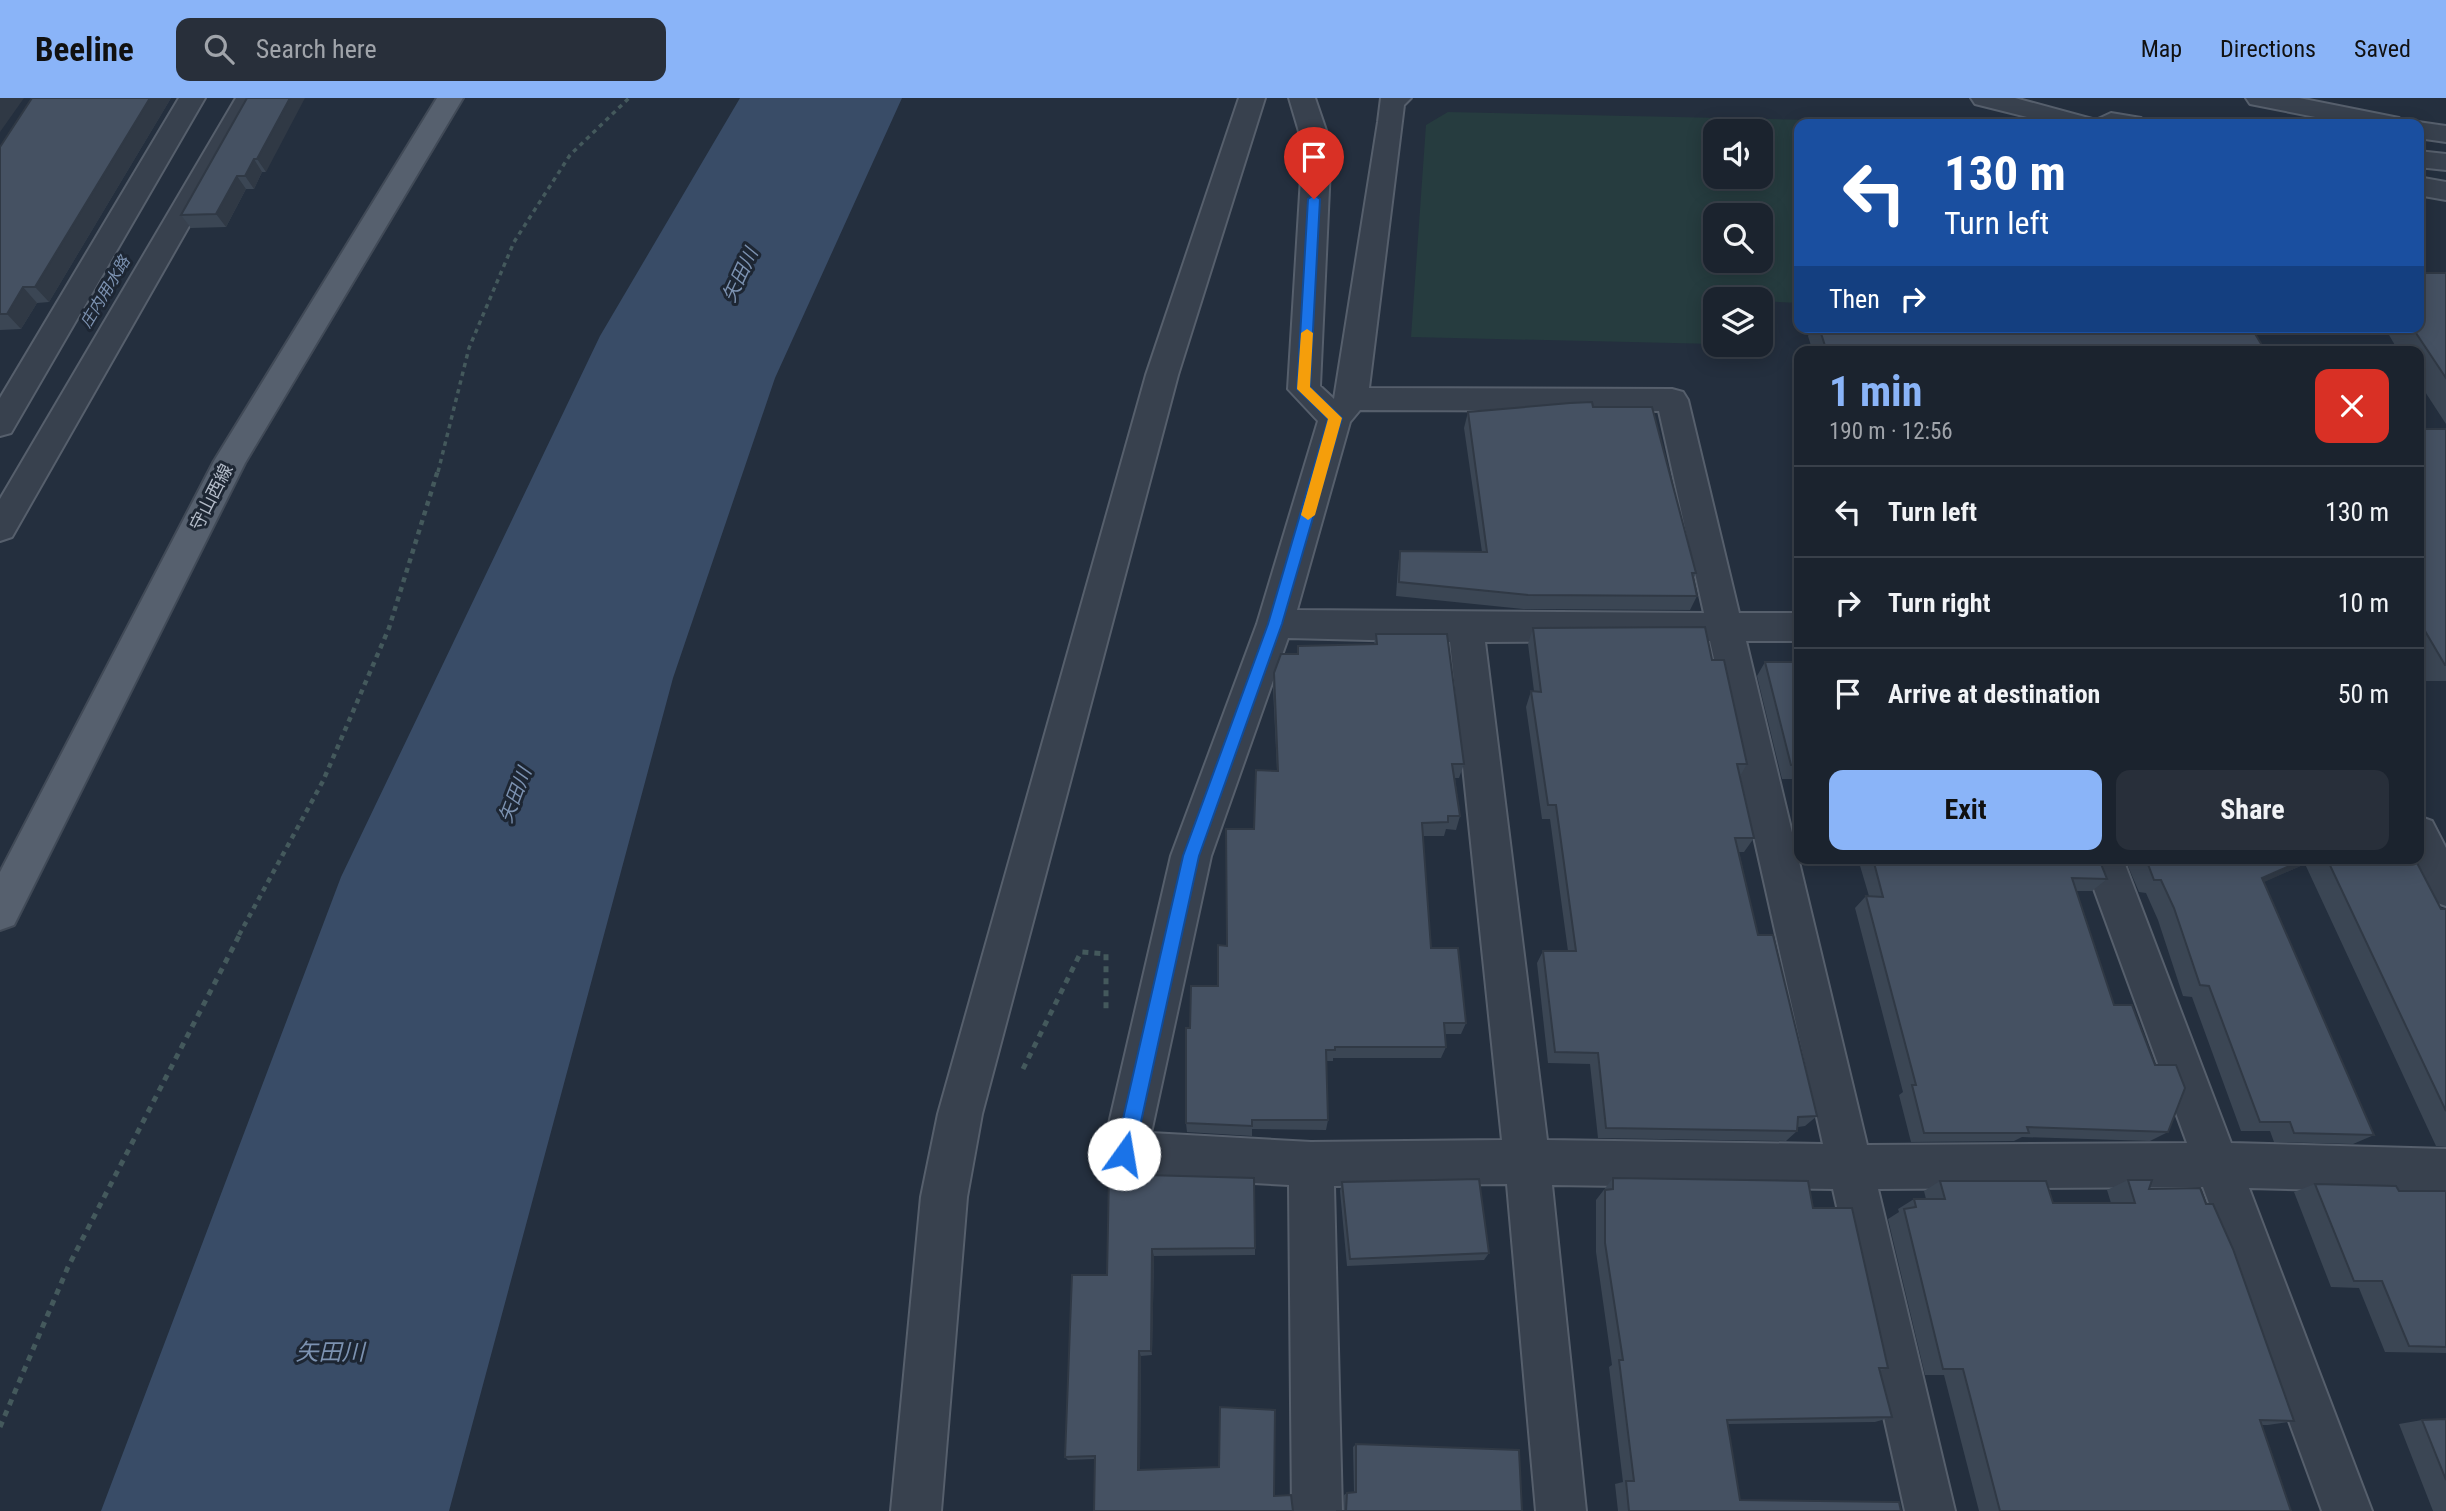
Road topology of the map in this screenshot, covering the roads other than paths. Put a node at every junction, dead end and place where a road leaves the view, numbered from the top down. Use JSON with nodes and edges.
{"nodes":[{"id":1,"x":450,"y":98,"type":"edge"},
{"id":2,"x":1252,"y":98,"type":"edge"},
{"id":3,"x":1302,"y":98,"type":"edge"},
{"id":4,"x":1398,"y":98,"type":"edge"},
{"id":5,"x":1984,"y":98,"type":"edge"},
{"id":6,"x":2259,"y":98,"type":"edge"},
{"id":7,"x":245,"y":104,"type":"edge"},
{"id":8,"x":188,"y":105,"type":"edge"},
{"id":9,"x":2066,"y":119,"type":"edge"},
{"id":10,"x":2365,"y":119,"type":"edge"},
{"id":11,"x":2424,"y":131,"type":"edge"},
{"id":12,"x":2446,"y":134,"type":"edge"},
{"id":13,"x":2424,"y":160,"type":"edge"},
{"id":14,"x":2446,"y":162,"type":"edge"},
{"id":15,"x":2424,"y":187,"type":"edge"},
{"id":16,"x":2446,"y":191,"type":"edge"},
{"id":17,"x":2424,"y":200,"type":"edge"},
{"id":18,"x":2446,"y":204,"type":"edge"},
{"id":19,"x":72,"y":403,"type":"junction"},
{"id":20,"x":1344,"y":408,"type":"junction"},
{"id":21,"x":5,"y":410,"type":"edge"},
{"id":22,"x":0,"y":528,"type":"edge"},
{"id":23,"x":1275,"y":624,"type":"junction"},
{"id":24,"x":1794,"y":627,"type":"edge"},
{"id":25,"x":1466,"y":628,"type":"junction"},
{"id":26,"x":1727,"y":628,"type":"junction"},
{"id":27,"x":2424,"y":825,"type":"edge"},
{"id":28,"x":2446,"y":825,"type":"edge"},
{"id":29,"x":2424,"y":845,"type":"edge"},
{"id":30,"x":2105,"y":864,"type":"edge"},
{"id":31,"x":2446,"y":888,"type":"edge"},
{"id":32,"x":0,"y":912,"type":"edge"},
{"id":33,"x":1527,"y":1162,"type":"junction"},
{"id":34,"x":1311,"y":1164,"type":"junction"},
{"id":35,"x":2217,"y":1165,"type":"junction"},
{"id":36,"x":1849,"y":1167,"type":"junction"},
{"id":37,"x":2446,"y":1171,"type":"edge"},
{"id":38,"x":916,"y":1511,"type":"edge"},
{"id":39,"x":1317,"y":1511,"type":"edge"},
{"id":40,"x":1561,"y":1511,"type":"edge"},
{"id":41,"x":1930,"y":1511,"type":"edge"},
{"id":42,"x":2347,"y":1511,"type":"edge"}],
"edges":[{"from":1,"to":32,"type":"main road","name":"守山西線"},
{"from":2,"to":38,"type":"street"},
{"from":3,"to":20,"type":"street"},
{"from":4,"to":20,"type":"street"},
{"from":5,"to":9,"type":"street"},
{"from":6,"to":10,"type":"street"},
{"from":7,"to":8,"type":"street"},
{"from":7,"to":19,"type":"street"},
{"from":8,"to":21,"type":"street"},
{"from":11,"to":12,"type":"street"},
{"from":13,"to":14,"type":"street"},
{"from":15,"to":16,"type":"street"},
{"from":17,"to":18,"type":"street"},
{"from":19,"to":21,"type":"street"},
{"from":19,"to":22,"type":"street"},
{"from":20,"to":23,"type":"street"},
{"from":20,"to":26,"type":"street"},
{"from":23,"to":25,"type":"street"},
{"from":23,"to":34,"type":"street"},
{"from":24,"to":26,"type":"street"},
{"from":25,"to":26,"type":"street"},
{"from":25,"to":33,"type":"street"},
{"from":26,"to":36,"type":"street"},
{"from":27,"to":28,"type":"street"},
{"from":29,"to":31,"type":"street"},
{"from":30,"to":35,"type":"street"},
{"from":33,"to":34,"type":"street"},
{"from":33,"to":36,"type":"street"},
{"from":33,"to":40,"type":"street"},
{"from":34,"to":39,"type":"street"},
{"from":35,"to":36,"type":"street"},
{"from":35,"to":37,"type":"street"},
{"from":35,"to":42,"type":"street"},
{"from":36,"to":41,"type":"street"}]}
